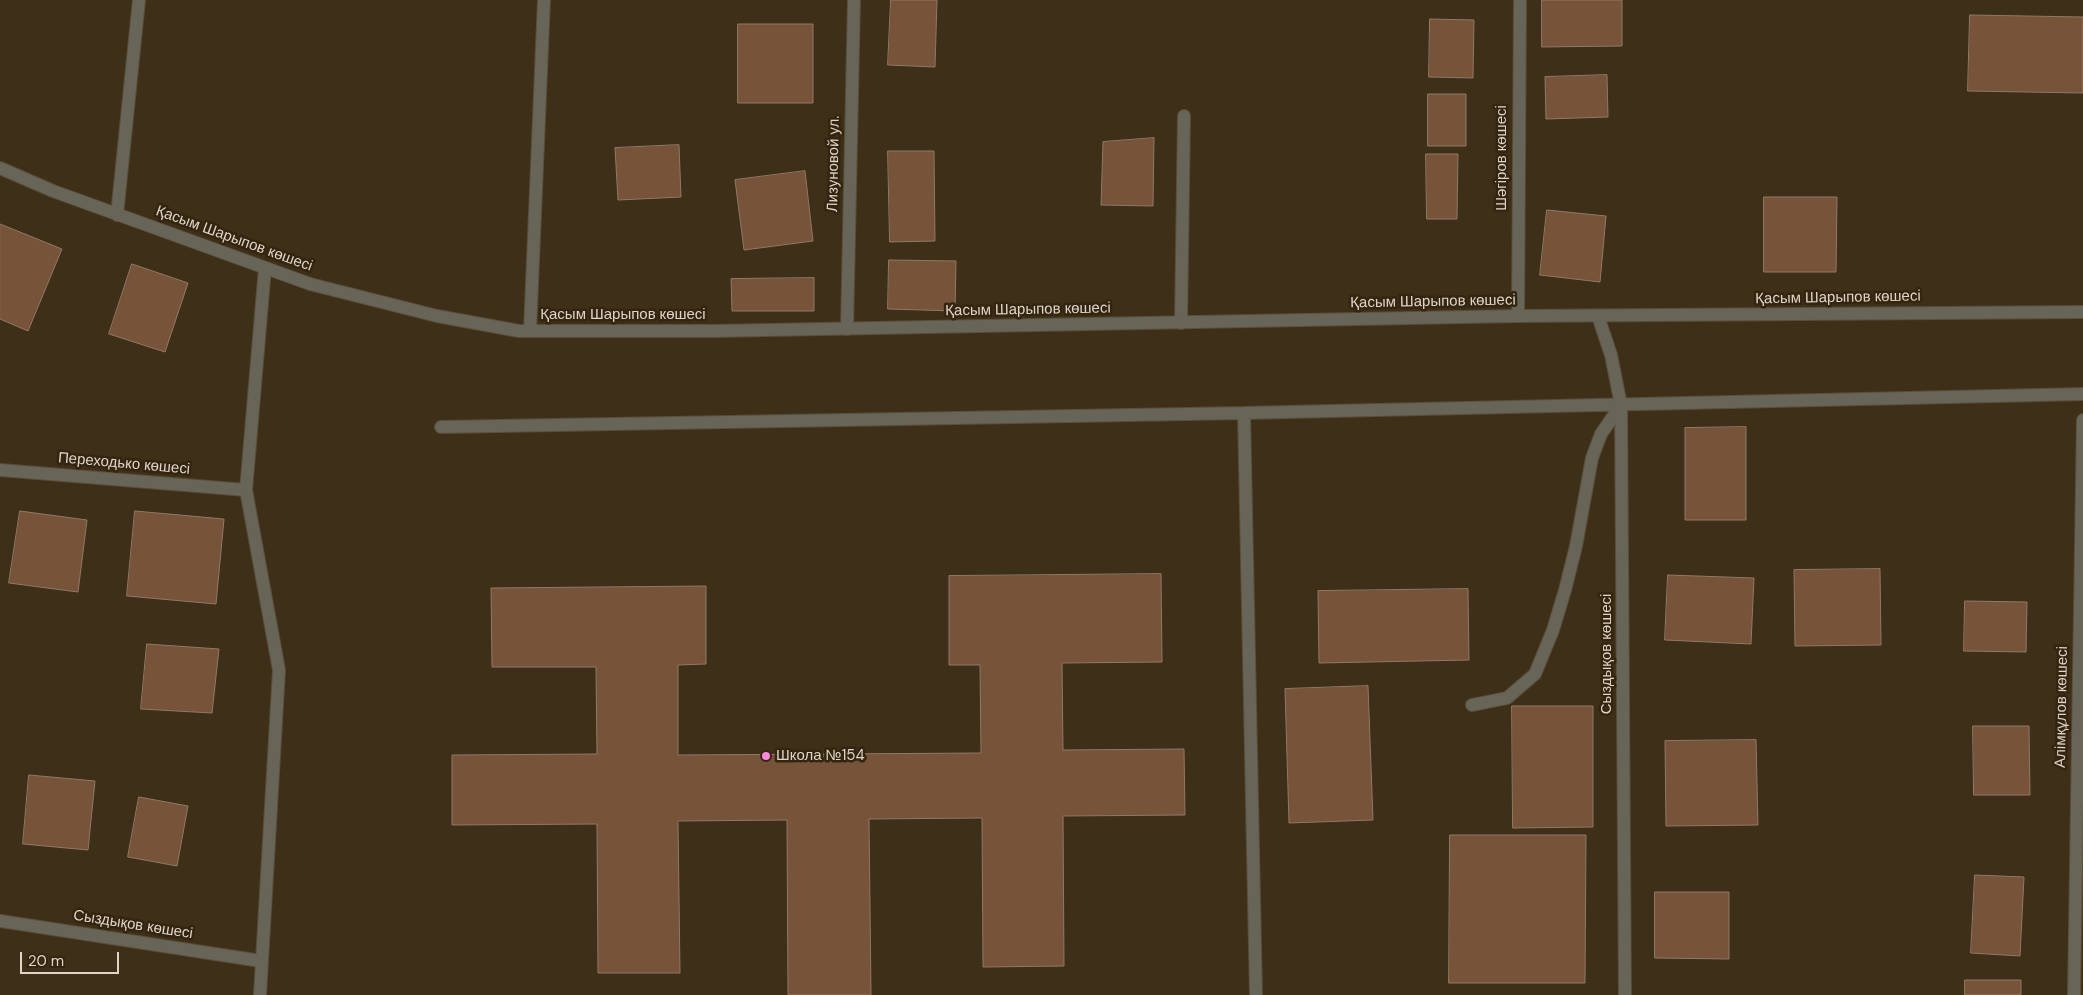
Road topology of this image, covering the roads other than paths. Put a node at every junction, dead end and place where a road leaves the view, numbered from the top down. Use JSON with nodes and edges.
{"nodes":[{"id":1,"x":140,"y":0,"type":"edge"},
{"id":2,"x":544,"y":0,"type":"edge"},
{"id":3,"x":854,"y":0,"type":"edge"},
{"id":4,"x":1520,"y":0,"type":"edge"},
{"id":5,"x":1184,"y":116,"type":"dead end"},
{"id":6,"x":0,"y":168,"type":"edge"},
{"id":7,"x":117,"y":215,"type":"junction"},
{"id":8,"x":265,"y":268,"type":"junction"},
{"id":9,"x":2083,"y":312,"type":"edge"},
{"id":10,"x":1518,"y":316,"type":"junction"},
{"id":11,"x":1598,"y":316,"type":"junction"},
{"id":12,"x":1180,"y":323,"type":"junction"},
{"id":13,"x":847,"y":329,"type":"junction"},
{"id":14,"x":530,"y":331,"type":"junction"},
{"id":15,"x":2083,"y":394,"type":"edge"},
{"id":16,"x":1621,"y":405,"type":"junction"},
{"id":17,"x":1244,"y":413,"type":"junction"},
{"id":18,"x":2083,"y":420,"type":"edge"},
{"id":19,"x":442,"y":427,"type":"dead end"},
{"id":20,"x":0,"y":470,"type":"edge"},
{"id":21,"x":246,"y":490,"type":"junction"},
{"id":22,"x":2081,"y":692,"type":"edge"},
{"id":23,"x":1472,"y":705,"type":"dead end"},
{"id":24,"x":0,"y":921,"type":"edge"},
{"id":25,"x":261,"y":961,"type":"junction"},
{"id":26,"x":260,"y":995,"type":"edge"},
{"id":27,"x":1256,"y":995,"type":"edge"},
{"id":28,"x":1626,"y":995,"type":"edge"},
{"id":29,"x":2074,"y":995,"type":"edge"}],
"edges":[{"from":1,"to":7,"type":"street"},
{"from":2,"to":14,"type":"street"},
{"from":3,"to":13,"type":"street","name":"Лизуновой ул."},
{"from":4,"to":10,"type":"street","name":"Шәгіров көшесі"},
{"from":5,"to":12,"type":"street"},
{"from":6,"to":7,"type":"street","name":"Қасым Шарыпов көшесі"},
{"from":7,"to":8,"type":"street","name":"Қасым Шарыпов көшесі"},
{"from":8,"to":14,"type":"street","name":"Қасым Шарыпов көшесі"},
{"from":8,"to":21,"type":"street"},
{"from":9,"to":11,"type":"street","name":"Қасым Шарыпов көшесі"},
{"from":10,"to":11,"type":"street","name":"Қасым Шарыпов көшесі"},
{"from":10,"to":12,"type":"street","name":"Қасым Шарыпов көшесі"},
{"from":11,"to":16,"type":"street","name":"Сыздықов көшесі"},
{"from":12,"to":13,"type":"street","name":"Қасым Шарыпов көшесі"},
{"from":13,"to":14,"type":"street","name":"Қасым Шарыпов көшесі"},
{"from":15,"to":16,"type":"street"},
{"from":16,"to":17,"type":"street"},
{"from":16,"to":23,"type":"street"},
{"from":16,"to":28,"type":"street","name":"Сыздықов көшесі"},
{"from":17,"to":19,"type":"street"},
{"from":17,"to":27,"type":"street"},
{"from":18,"to":22,"type":"street","name":"Алімқұлов көшесі"},
{"from":20,"to":21,"type":"street","name":"Переходько көшесі"},
{"from":21,"to":25,"type":"street"},
{"from":22,"to":29,"type":"street","name":"Алімқұлов көшесі"},
{"from":24,"to":25,"type":"street","name":"Сыздықов көшесі"},
{"from":25,"to":26,"type":"street"}]}
